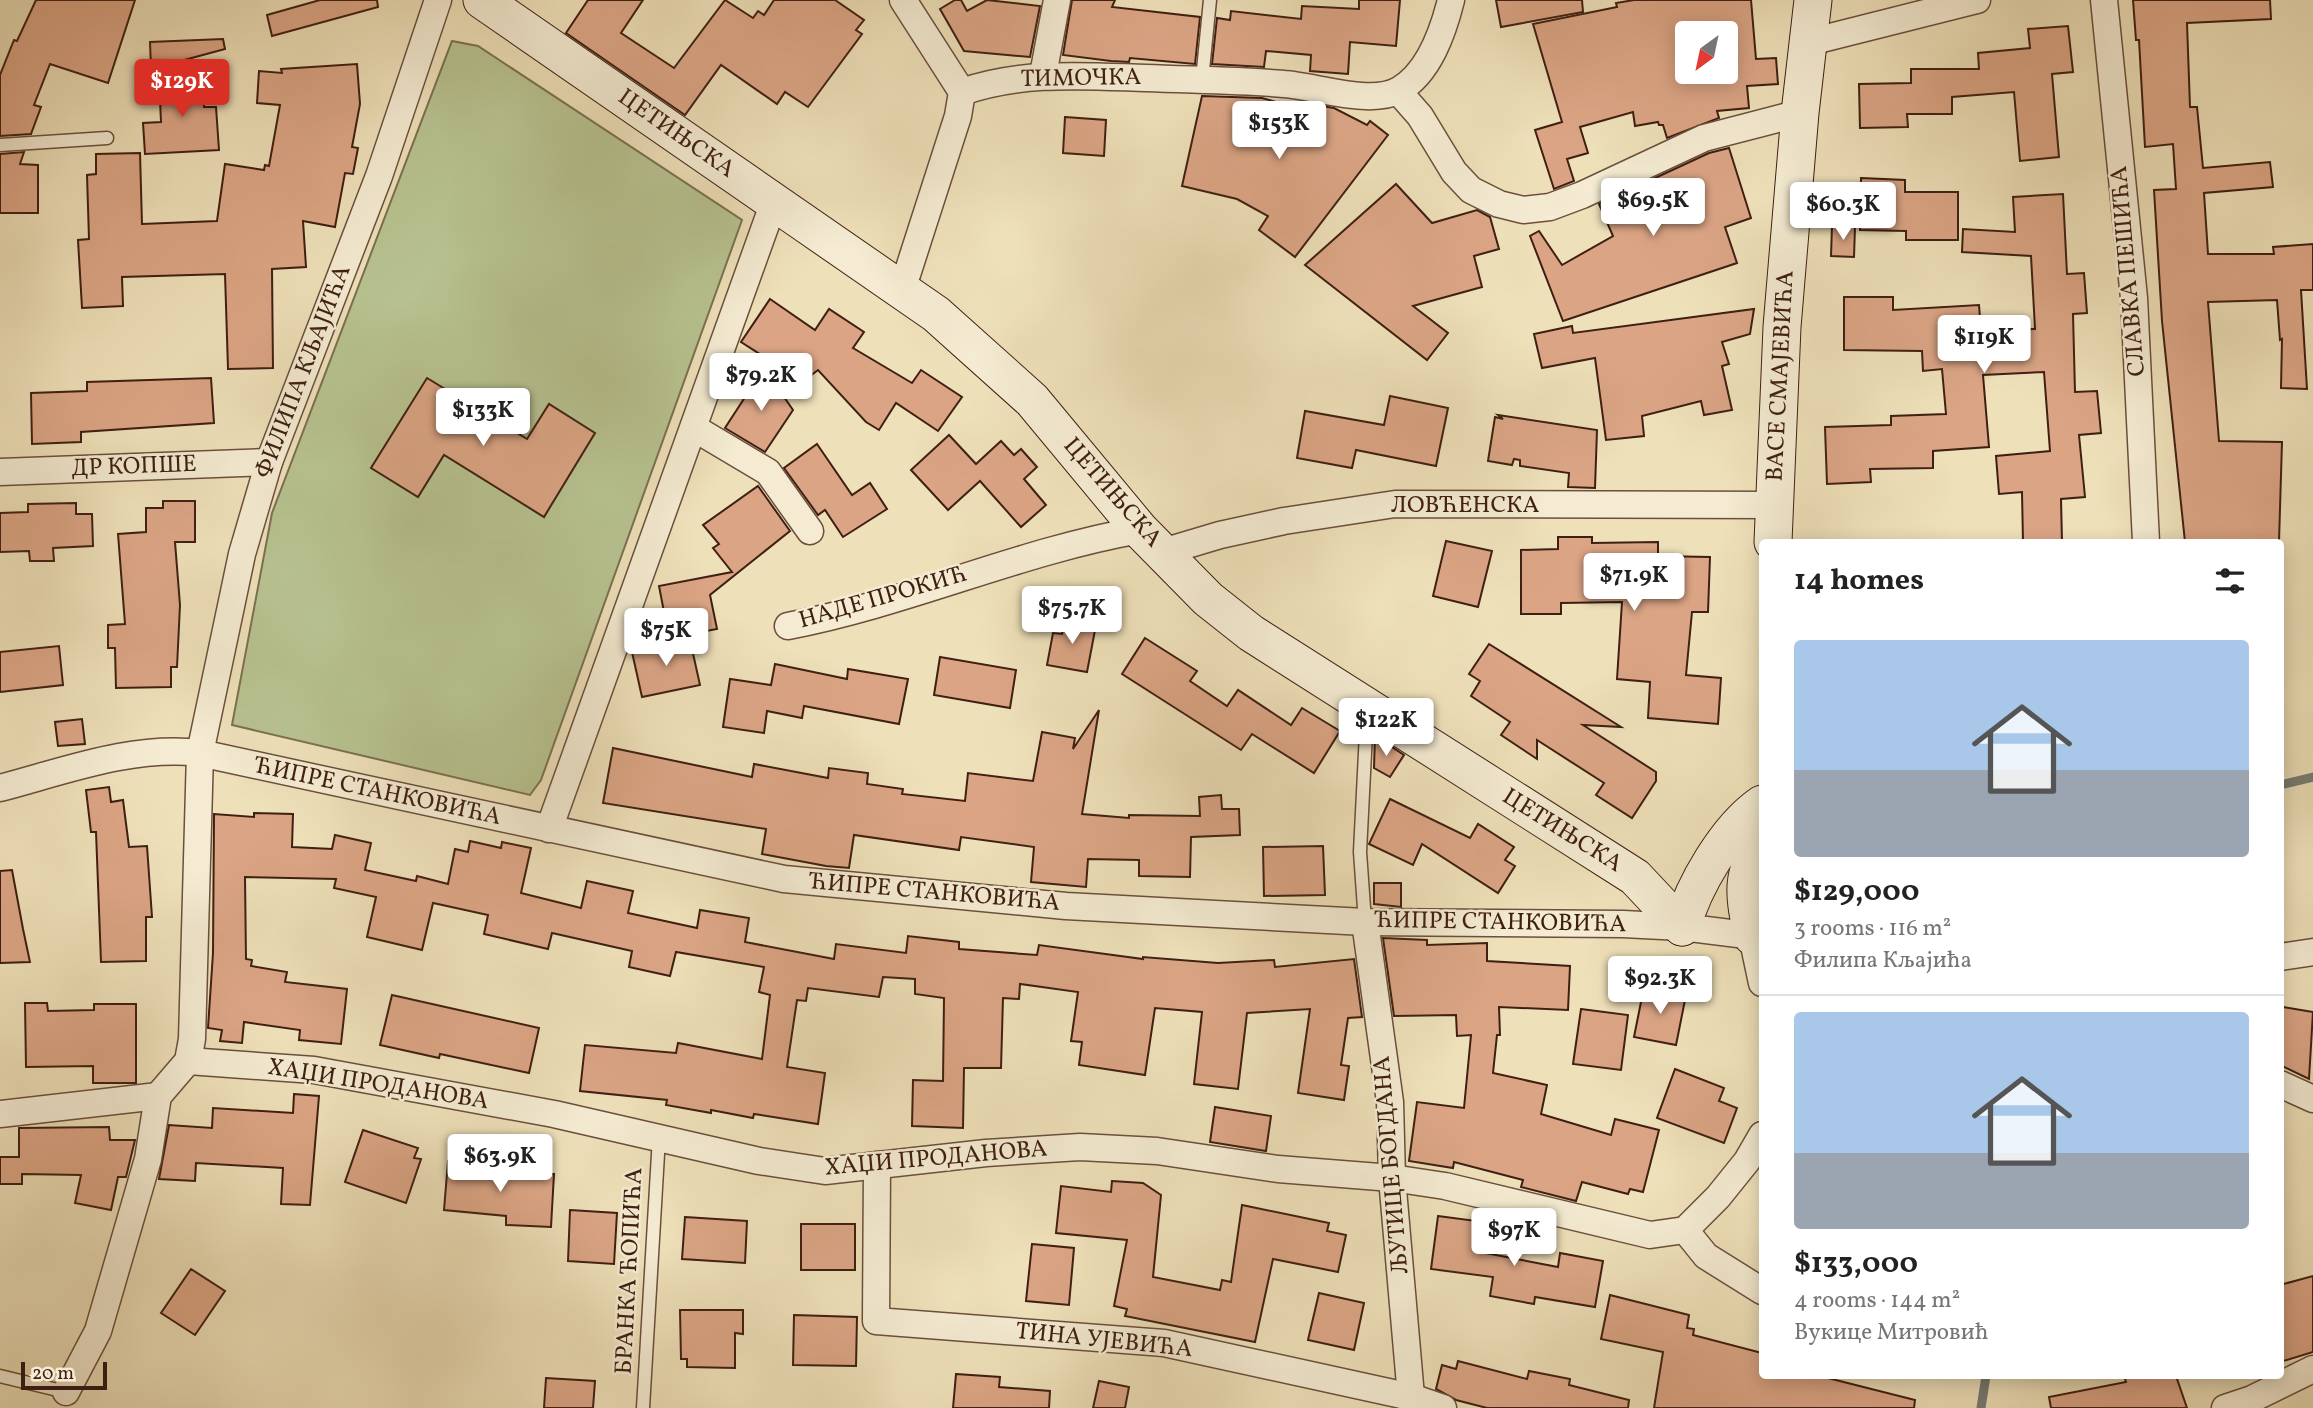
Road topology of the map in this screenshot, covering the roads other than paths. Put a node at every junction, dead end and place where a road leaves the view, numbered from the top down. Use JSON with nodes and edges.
{"nodes":[{"id":1,"x":439,"y":0,"type":"edge"},
{"id":2,"x":482,"y":0,"type":"edge"},
{"id":3,"x":903,"y":0,"type":"edge"},
{"id":4,"x":1057,"y":0,"type":"edge"},
{"id":5,"x":1210,"y":0,"type":"edge"},
{"id":6,"x":1451,"y":0,"type":"edge"},
{"id":7,"x":1813,"y":0,"type":"edge"},
{"id":8,"x":1977,"y":0,"type":"edge"},
{"id":9,"x":2104,"y":0,"type":"edge"},
{"id":10,"x":1810,"y":43,"type":"junction"},
{"id":11,"x":1043,"y":75,"type":"junction"},
{"id":12,"x":1202,"y":80,"type":"junction"},
{"id":13,"x":1398,"y":91,"type":"junction"},
{"id":14,"x":962,"y":92,"type":"junction"},
{"id":15,"x":1800,"y":113,"type":"junction"},
{"id":16,"x":107,"y":138,"type":"dead end"},
{"id":17,"x":0,"y":145,"type":"edge"},
{"id":18,"x":774,"y":202,"type":"junction"},
{"id":19,"x":902,"y":290,"type":"junction"},
{"id":20,"x":694,"y":428,"type":"junction"},
{"id":21,"x":269,"y":462,"type":"junction"},
{"id":22,"x":0,"y":472,"type":"edge"},
{"id":23,"x":1773,"y":505,"type":"junction"},
{"id":24,"x":810,"y":531,"type":"dead end"},
{"id":25,"x":1773,"y":539,"type":"edge"},
{"id":26,"x":2146,"y":539,"type":"edge"},
{"id":27,"x":1151,"y":541,"type":"junction"},
{"id":28,"x":788,"y":626,"type":"dead end"},
{"id":29,"x":1367,"y":709,"type":"junction"},
{"id":30,"x":200,"y":753,"type":"junction"},
{"id":31,"x":0,"y":788,"type":"edge"},
{"id":32,"x":1759,"y":807,"type":"edge"},
{"id":33,"x":549,"y":829,"type":"junction"},
{"id":34,"x":1759,"y":842,"type":"edge"},
{"id":35,"x":1365,"y":922,"type":"junction"},
{"id":36,"x":1682,"y":927,"type":"junction"},
{"id":37,"x":1757,"y":936,"type":"edge"},
{"id":38,"x":2313,"y":953,"type":"edge"},
{"id":39,"x":1759,"y":955,"type":"edge"},
{"id":40,"x":2284,"y":957,"type":"edge"},
{"id":41,"x":188,"y":1061,"type":"junction"},
{"id":42,"x":2284,"y":1086,"type":"edge"},
{"id":43,"x":158,"y":1096,"type":"junction"},
{"id":44,"x":2313,"y":1099,"type":"edge"},
{"id":45,"x":0,"y":1114,"type":"edge"},
{"id":46,"x":659,"y":1137,"type":"junction"},
{"id":47,"x":1759,"y":1140,"type":"edge"},
{"id":48,"x":877,"y":1165,"type":"junction"},
{"id":49,"x":1392,"y":1178,"type":"junction"},
{"id":50,"x":1685,"y":1230,"type":"junction"},
{"id":51,"x":1759,"y":1289,"type":"edge"},
{"id":52,"x":2313,"y":1369,"type":"edge"},
{"id":53,"x":0,"y":1376,"type":"edge"},
{"id":54,"x":66,"y":1392,"type":"joint"},
{"id":55,"x":1411,"y":1402,"type":"edge"},
{"id":56,"x":643,"y":1408,"type":"edge"},
{"id":57,"x":1443,"y":1408,"type":"edge"},
{"id":58,"x":2225,"y":1408,"type":"edge"}],
"edges":[{"from":1,"to":21,"type":"street","name":"ФИЛИПА КЉАЈИЋА"},
{"from":2,"to":18,"type":"street","name":"ЦЕТИЊСКА"},
{"from":3,"to":14,"type":"street"},
{"from":4,"to":11,"type":"street"},
{"from":5,"to":12,"type":"lane"},
{"from":6,"to":13,"type":"street"},
{"from":7,"to":10,"type":"street","name":"ВАСЕ СМАЈЕВИЋА"},
{"from":8,"to":10,"type":"street"},
{"from":9,"to":26,"type":"street","name":"СЛАВКА ПЕШИЋА"},
{"from":10,"to":15,"type":"street","name":"ВАСЕ СМАЈЕВИЋА"},
{"from":11,"to":12,"type":"street","name":"ТИМОЧКА"},
{"from":11,"to":14,"type":"street","name":"ТИМОЧКА"},
{"from":12,"to":13,"type":"street","name":"ТИМОЧКА"},
{"from":13,"to":15,"type":"street"},
{"from":14,"to":19,"type":"street"},
{"from":15,"to":23,"type":"street","name":"ВАСЕ СМАЈЕВИЋА"},
{"from":16,"to":17,"type":"lane"},
{"from":18,"to":19,"type":"street","name":"ЦЕТИЊСКА"},
{"from":18,"to":20,"type":"street"},
{"from":19,"to":27,"type":"street","name":"ЦЕТИЊСКА"},
{"from":20,"to":24,"type":"street"},
{"from":20,"to":33,"type":"street"},
{"from":21,"to":22,"type":"street","name":"ДР КОПШЕ"},
{"from":21,"to":30,"type":"street","name":"ФИЛИПА КЉАЈИЋА"},
{"from":23,"to":25,"type":"street","name":"ВАСЕ СМАЈЕВИЋА"},
{"from":23,"to":27,"type":"street","name":"ЛОВЋЕНСКА"},
{"from":27,"to":28,"type":"street","name":"НАДЕ ПРОКИЋ"},
{"from":27,"to":29,"type":"street","name":"ЦЕТИЊСКА"},
{"from":29,"to":35,"type":"lane"},
{"from":29,"to":36,"type":"street","name":"ЦЕТИЊСКА"},
{"from":30,"to":31,"type":"street","name":"ЋИПРЕ СТАНКОВИЋА"},
{"from":30,"to":33,"type":"street","name":"ЋИПРЕ СТАНКОВИЋА"},
{"from":30,"to":41,"type":"street","name":"ФИЛИПА КЉАЈИЋА"},
{"from":32,"to":36,"type":"street"},
{"from":33,"to":35,"type":"street","name":"ЋИПРЕ СТАНКОВИЋА"},
{"from":34,"to":37,"type":"street"},
{"from":35,"to":36,"type":"street","name":"ЋИПРЕ СТАНКОВИЋА"},
{"from":35,"to":49,"type":"street","name":"ЉУТИЦЕ БОГДАНА"},
{"from":36,"to":37,"type":"street"},
{"from":37,"to":39,"type":"street"},
{"from":38,"to":40,"type":"street"},
{"from":41,"to":43,"type":"street"},
{"from":41,"to":46,"type":"street","name":"ХАЏИ ПРОДАНОВА"},
{"from":42,"to":44,"type":"street"},
{"from":43,"to":45,"type":"street"},
{"from":43,"to":54,"type":"street"},
{"from":46,"to":48,"type":"street","name":"ХАЏИ ПРОДАНОВА"},
{"from":46,"to":56,"type":"lane","name":"БРАНКА ЋОПИЋА"},
{"from":47,"to":50,"type":"street"},
{"from":48,"to":49,"type":"street","name":"ХАЏИ ПРОДАНОВА"},
{"from":48,"to":55,"type":"street","name":"ТИНА УЈЕВИЋА"},
{"from":49,"to":50,"type":"street","name":"ХАЏИ ПРОДАНОВА"},
{"from":49,"to":55,"type":"street","name":"ЉУТИЦЕ БОГДАНА"},
{"from":50,"to":51,"type":"street"},
{"from":52,"to":58,"type":"street"},
{"from":53,"to":54,"type":"lane"},
{"from":55,"to":57,"type":"street","name":"ТИНА УЈЕВИЋА"}]}
